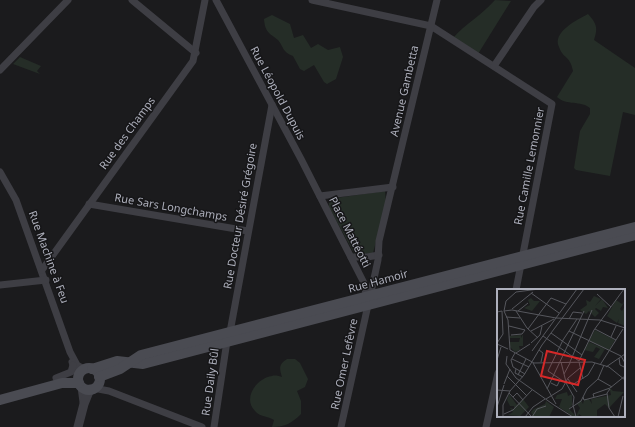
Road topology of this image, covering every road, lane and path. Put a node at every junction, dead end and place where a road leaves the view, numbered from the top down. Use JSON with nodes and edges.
{"nodes":[{"id":1,"x":68,"y":0,"type":"edge"},
{"id":2,"x":132,"y":0,"type":"edge"},
{"id":3,"x":205,"y":0,"type":"edge"},
{"id":4,"x":216,"y":0,"type":"edge"},
{"id":5,"x":312,"y":0,"type":"edge"},
{"id":6,"x":437,"y":0,"type":"edge"},
{"id":7,"x":541,"y":0,"type":"edge"},
{"id":8,"x":323,"y":1,"type":"edge"},
{"id":9,"x":431,"y":26,"type":"junction"},
{"id":10,"x":196,"y":53,"type":"junction"},
{"id":11,"x":494,"y":66,"type":"junction"},
{"id":12,"x":0,"y":70,"type":"edge"},
{"id":13,"x":272,"y":105,"type":"junction"},
{"id":14,"x":0,"y":172,"type":"edge"},
{"id":15,"x":393,"y":187,"type":"junction"},
{"id":16,"x":320,"y":196,"type":"junction"},
{"id":17,"x":89,"y":204,"type":"junction"},
{"id":18,"x":635,"y":227,"type":"edge"},
{"id":19,"x":248,"y":231,"type":"junction"},
{"id":20,"x":635,"y":235,"type":"edge"},
{"id":21,"x":379,"y":254,"type":"junction"},
{"id":22,"x":351,"y":257,"type":"junction"},
{"id":23,"x":522,"y":261,"type":"junction"},
{"id":24,"x":42,"y":270,"type":"junction"},
{"id":25,"x":46,"y":280,"type":"junction"},
{"id":26,"x":0,"y":285,"type":"edge"},
{"id":27,"x":516,"y":289,"type":"edge"},
{"id":28,"x":368,"y":299,"type":"junction"},
{"id":29,"x":228,"y":336,"type":"junction"},
{"id":30,"x":70,"y":352,"type":"junction"},
{"id":31,"x":73,"y":365,"type":"junction"},
{"id":32,"x":56,"y":378,"type":"junction"},
{"id":33,"x":497,"y":378,"type":"edge"},
{"id":34,"x":88,"y":379,"type":"junction"},
{"id":35,"x":0,"y":392,"type":"edge"},
{"id":36,"x":0,"y":400,"type":"edge"},
{"id":37,"x":78,"y":427,"type":"edge"},
{"id":38,"x":202,"y":427,"type":"edge"},
{"id":39,"x":214,"y":427,"type":"edge"},
{"id":40,"x":341,"y":427,"type":"edge"},
{"id":41,"x":486,"y":427,"type":"edge"}],
"edges":[{"from":1,"to":12,"type":"street"},
{"from":2,"to":10,"type":"street"},
{"from":3,"to":10,"type":"street","name":"Rue des Champs"},
{"from":4,"to":13,"type":"street","name":"Rue Léopold Dupuis"},
{"from":5,"to":8,"type":"street","name":"Rue Camille Lemonnier"},
{"from":6,"to":9,"type":"street","name":"Avenue Gambetta"},
{"from":7,"to":11,"type":"street"},
{"from":8,"to":9,"type":"street","name":"Rue Camille Lemonnier"},
{"from":9,"to":11,"type":"street","name":"Rue Camille Lemonnier"},
{"from":9,"to":15,"type":"street","name":"Avenue Gambetta"},
{"from":10,"to":17,"type":"street","name":"Rue des Champs"},
{"from":11,"to":23,"type":"street","name":"Rue Camille Lemonnier"},
{"from":13,"to":16,"type":"street","name":"Rue Léopold Dupuis"},
{"from":13,"to":19,"type":"street","name":"Rue Docteur Désiré Grégoire"},
{"from":14,"to":24,"type":"street","name":"Rue Machine à Feu"},
{"from":15,"to":16,"type":"street","name":"Place Mattéotti"},
{"from":15,"to":21,"type":"street","name":"Place Mattéotti"},
{"from":16,"to":22,"type":"street","name":"Place Mattéotti"},
{"from":17,"to":19,"type":"street","name":"Rue Sars Longchamps"},
{"from":17,"to":24,"type":"street","name":"Rue des Champs"},
{"from":18,"to":23,"type":"main road","name":"Rue Hamoir"},
{"from":19,"to":29,"type":"street","name":"Rue Docteur Désiré Grégoire"},
{"from":20,"to":23,"type":"main road","name":"Rue Hamoir"},
{"from":21,"to":22,"type":"street"},
{"from":21,"to":28,"type":"street","name":"Place Mattéotti"},
{"from":22,"to":28,"type":"street","name":"Place Mattéotti"},
{"from":23,"to":27,"type":"street"},
{"from":23,"to":28,"type":"main road","name":"Rue Hamoir"},
{"from":24,"to":25,"type":"street","name":"Rue Machine à Feu"},
{"from":25,"to":26,"type":"street"},
{"from":25,"to":30,"type":"street","name":"Rue Machine à Feu"},
{"from":28,"to":29,"type":"main road","name":"Rue Hamoir"},
{"from":28,"to":40,"type":"street","name":"Rue Omer Lefèvre"},
{"from":29,"to":34,"type":"main road","name":"Rue Hamoir"},
{"from":29,"to":39,"type":"street","name":"Rue Daily Bûl"},
{"from":30,"to":31,"type":"street","name":"Rue Machine à Feu"},
{"from":30,"to":34,"type":"street","name":"Rue Machine à Feu"},
{"from":31,"to":32,"type":"street"},
{"from":31,"to":34,"type":"street","name":"Rue Machine à Feu"},
{"from":32,"to":34,"type":"main road"},
{"from":32,"to":35,"type":"main road"},
{"from":33,"to":41,"type":"street"},
{"from":34,"to":36,"type":"main road"},
{"from":34,"to":37,"type":"street"},
{"from":34,"to":38,"type":"street"}]}
